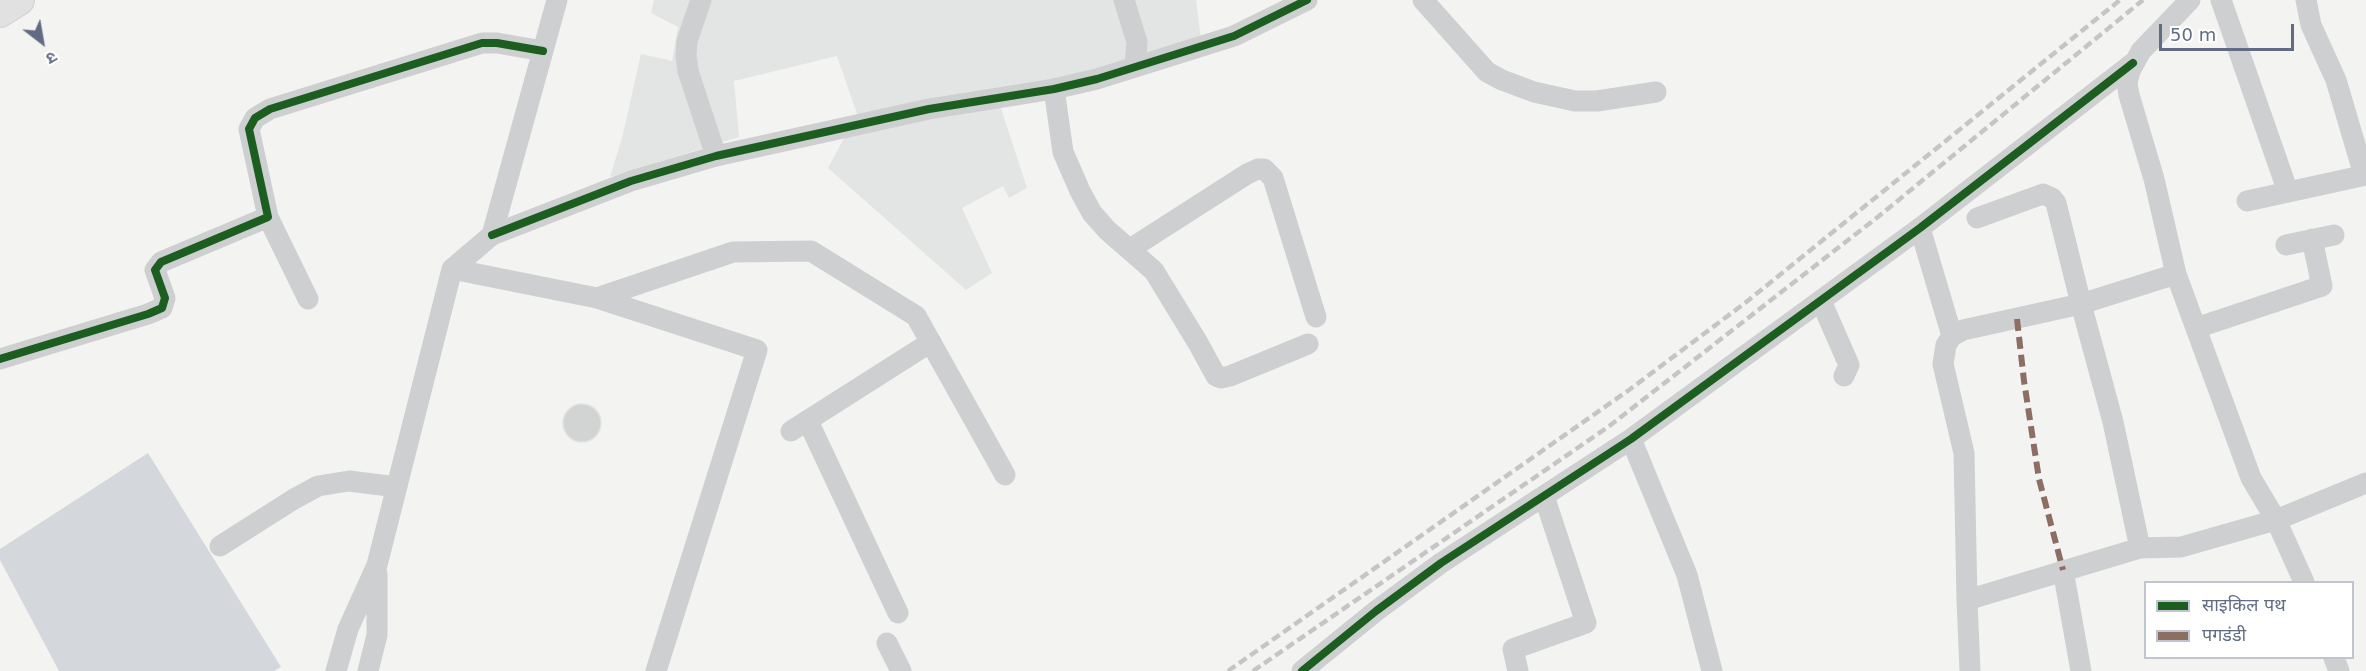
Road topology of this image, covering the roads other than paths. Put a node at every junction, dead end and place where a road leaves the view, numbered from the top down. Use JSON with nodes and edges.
{"nodes":[{"id":1,"x":19,"y":0,"type":"edge"},
{"id":2,"x":557,"y":0,"type":"edge"},
{"id":3,"x":701,"y":0,"type":"edge"},
{"id":4,"x":1124,"y":0,"type":"edge"},
{"id":5,"x":1307,"y":0,"type":"edge"},
{"id":6,"x":1423,"y":0,"type":"edge"},
{"id":7,"x":2190,"y":0,"type":"edge"},
{"id":8,"x":2221,"y":0,"type":"edge"},
{"id":9,"x":2306,"y":0,"type":"edge"},
{"id":10,"x":0,"y":12,"type":"edge"},
{"id":11,"x":543,"y":51,"type":"junction"},
{"id":12,"x":2133,"y":63,"type":"junction"},
{"id":13,"x":1135,"y":67,"type":"junction"},
{"id":14,"x":1054,"y":89,"type":"junction"},
{"id":15,"x":1656,"y":92,"type":"dead end"},
{"id":16,"x":716,"y":156,"type":"junction"},
{"id":17,"x":2365,"y":175,"type":"edge"},
{"id":18,"x":2288,"y":192,"type":"junction"},
{"id":19,"x":2247,"y":201,"type":"dead end"},
{"id":20,"x":268,"y":217,"type":"junction"},
{"id":21,"x":1977,"y":218,"type":"dead end"},
{"id":22,"x":1920,"y":228,"type":"junction"},
{"id":23,"x":492,"y":235,"type":"junction"},
{"id":24,"x":2334,"y":235,"type":"dead end"},
{"id":25,"x":2312,"y":239,"type":"junction"},
{"id":26,"x":2286,"y":244,"type":"dead end"},
{"id":27,"x":1130,"y":249,"type":"junction"},
{"id":28,"x":452,"y":269,"type":"junction"},
{"id":29,"x":2176,"y":274,"type":"junction"},
{"id":30,"x":597,"y":298,"type":"junction"},
{"id":31,"x":308,"y":299,"type":"dead end"},
{"id":32,"x":1821,"y":301,"type":"junction"},
{"id":33,"x":2081,"y":304,"type":"junction"},
{"id":34,"x":1316,"y":317,"type":"dead end"},
{"id":35,"x":2196,"y":328,"type":"junction"},
{"id":36,"x":1952,"y":336,"type":"junction"},
{"id":37,"x":931,"y":342,"type":"junction"},
{"id":38,"x":1308,"y":344,"type":"dead end"},
{"id":39,"x":0,"y":359,"type":"edge"},
{"id":40,"x":1844,"y":376,"type":"dead end"},
{"id":41,"x":1631,"y":439,"type":"junction"},
{"id":42,"x":1005,"y":475,"type":"dead end"},
{"id":43,"x":2366,"y":483,"type":"edge"},
{"id":44,"x":397,"y":487,"type":"junction"},
{"id":45,"x":1544,"y":495,"type":"junction"},
{"id":46,"x":2276,"y":520,"type":"junction"},
{"id":47,"x":220,"y":546,"type":"dead end"},
{"id":48,"x":2140,"y":548,"type":"junction"},
{"id":49,"x":377,"y":565,"type":"junction"},
{"id":50,"x":2063,"y":570,"type":"junction"},
{"id":51,"x":2304,"y":581,"type":"edge"},
{"id":52,"x":1967,"y":600,"type":"junction"},
{"id":53,"x":898,"y":613,"type":"dead end"},
{"id":54,"x":887,"y":643,"type":"dead end"},
{"id":55,"x":336,"y":671,"type":"edge"},
{"id":56,"x":368,"y":671,"type":"edge"},
{"id":57,"x":656,"y":671,"type":"edge"},
{"id":58,"x":901,"y":671,"type":"edge"},
{"id":59,"x":1302,"y":671,"type":"edge"},
{"id":60,"x":1518,"y":671,"type":"edge"},
{"id":61,"x":1712,"y":671,"type":"edge"},
{"id":62,"x":1970,"y":671,"type":"edge"},
{"id":63,"x":2081,"y":671,"type":"edge"}],
"edges":[{"from":1,"to":10,"type":"highway"},
{"from":2,"to":11,"type":"street"},
{"from":3,"to":16,"type":"street"},
{"from":4,"to":13,"type":"street"},
{"from":5,"to":13,"type":"street"},
{"from":6,"to":15,"type":"street"},
{"from":7,"to":12,"type":"street"},
{"from":8,"to":18,"type":"street"},
{"from":9,"to":17,"type":"street"},
{"from":11,"to":20,"type":"street"},
{"from":11,"to":23,"type":"street"},
{"from":12,"to":22,"type":"street"},
{"from":12,"to":29,"type":"street"},
{"from":13,"to":14,"type":"street"},
{"from":14,"to":16,"type":"street"},
{"from":14,"to":27,"type":"street"},
{"from":16,"to":23,"type":"street"},
{"from":17,"to":18,"type":"street"},
{"from":18,"to":19,"type":"street"},
{"from":20,"to":31,"type":"street"},
{"from":20,"to":39,"type":"street"},
{"from":21,"to":33,"type":"street"},
{"from":22,"to":32,"type":"street"},
{"from":22,"to":36,"type":"street"},
{"from":23,"to":28,"type":"street"},
{"from":24,"to":25,"type":"street"},
{"from":25,"to":26,"type":"street"},
{"from":25,"to":35,"type":"street"},
{"from":27,"to":34,"type":"street"},
{"from":27,"to":38,"type":"street"},
{"from":28,"to":30,"type":"street"},
{"from":28,"to":44,"type":"street"},
{"from":29,"to":33,"type":"street"},
{"from":29,"to":35,"type":"street"},
{"from":30,"to":37,"type":"street"},
{"from":30,"to":57,"type":"street"},
{"from":32,"to":40,"type":"street"},
{"from":32,"to":41,"type":"street"},
{"from":33,"to":36,"type":"street"},
{"from":33,"to":48,"type":"street"},
{"from":35,"to":46,"type":"street"},
{"from":36,"to":52,"type":"street"},
{"from":37,"to":42,"type":"street"},
{"from":37,"to":53,"type":"street"},
{"from":41,"to":45,"type":"street"},
{"from":41,"to":61,"type":"street"},
{"from":43,"to":46,"type":"street"},
{"from":44,"to":47,"type":"street"},
{"from":44,"to":49,"type":"street"},
{"from":45,"to":59,"type":"street"},
{"from":45,"to":60,"type":"street"},
{"from":46,"to":48,"type":"street"},
{"from":46,"to":51,"type":"street"},
{"from":48,"to":50,"type":"street"},
{"from":49,"to":55,"type":"street"},
{"from":49,"to":56,"type":"street"},
{"from":50,"to":52,"type":"street"},
{"from":50,"to":63,"type":"street"},
{"from":52,"to":62,"type":"street"},
{"from":54,"to":58,"type":"street"}]}
